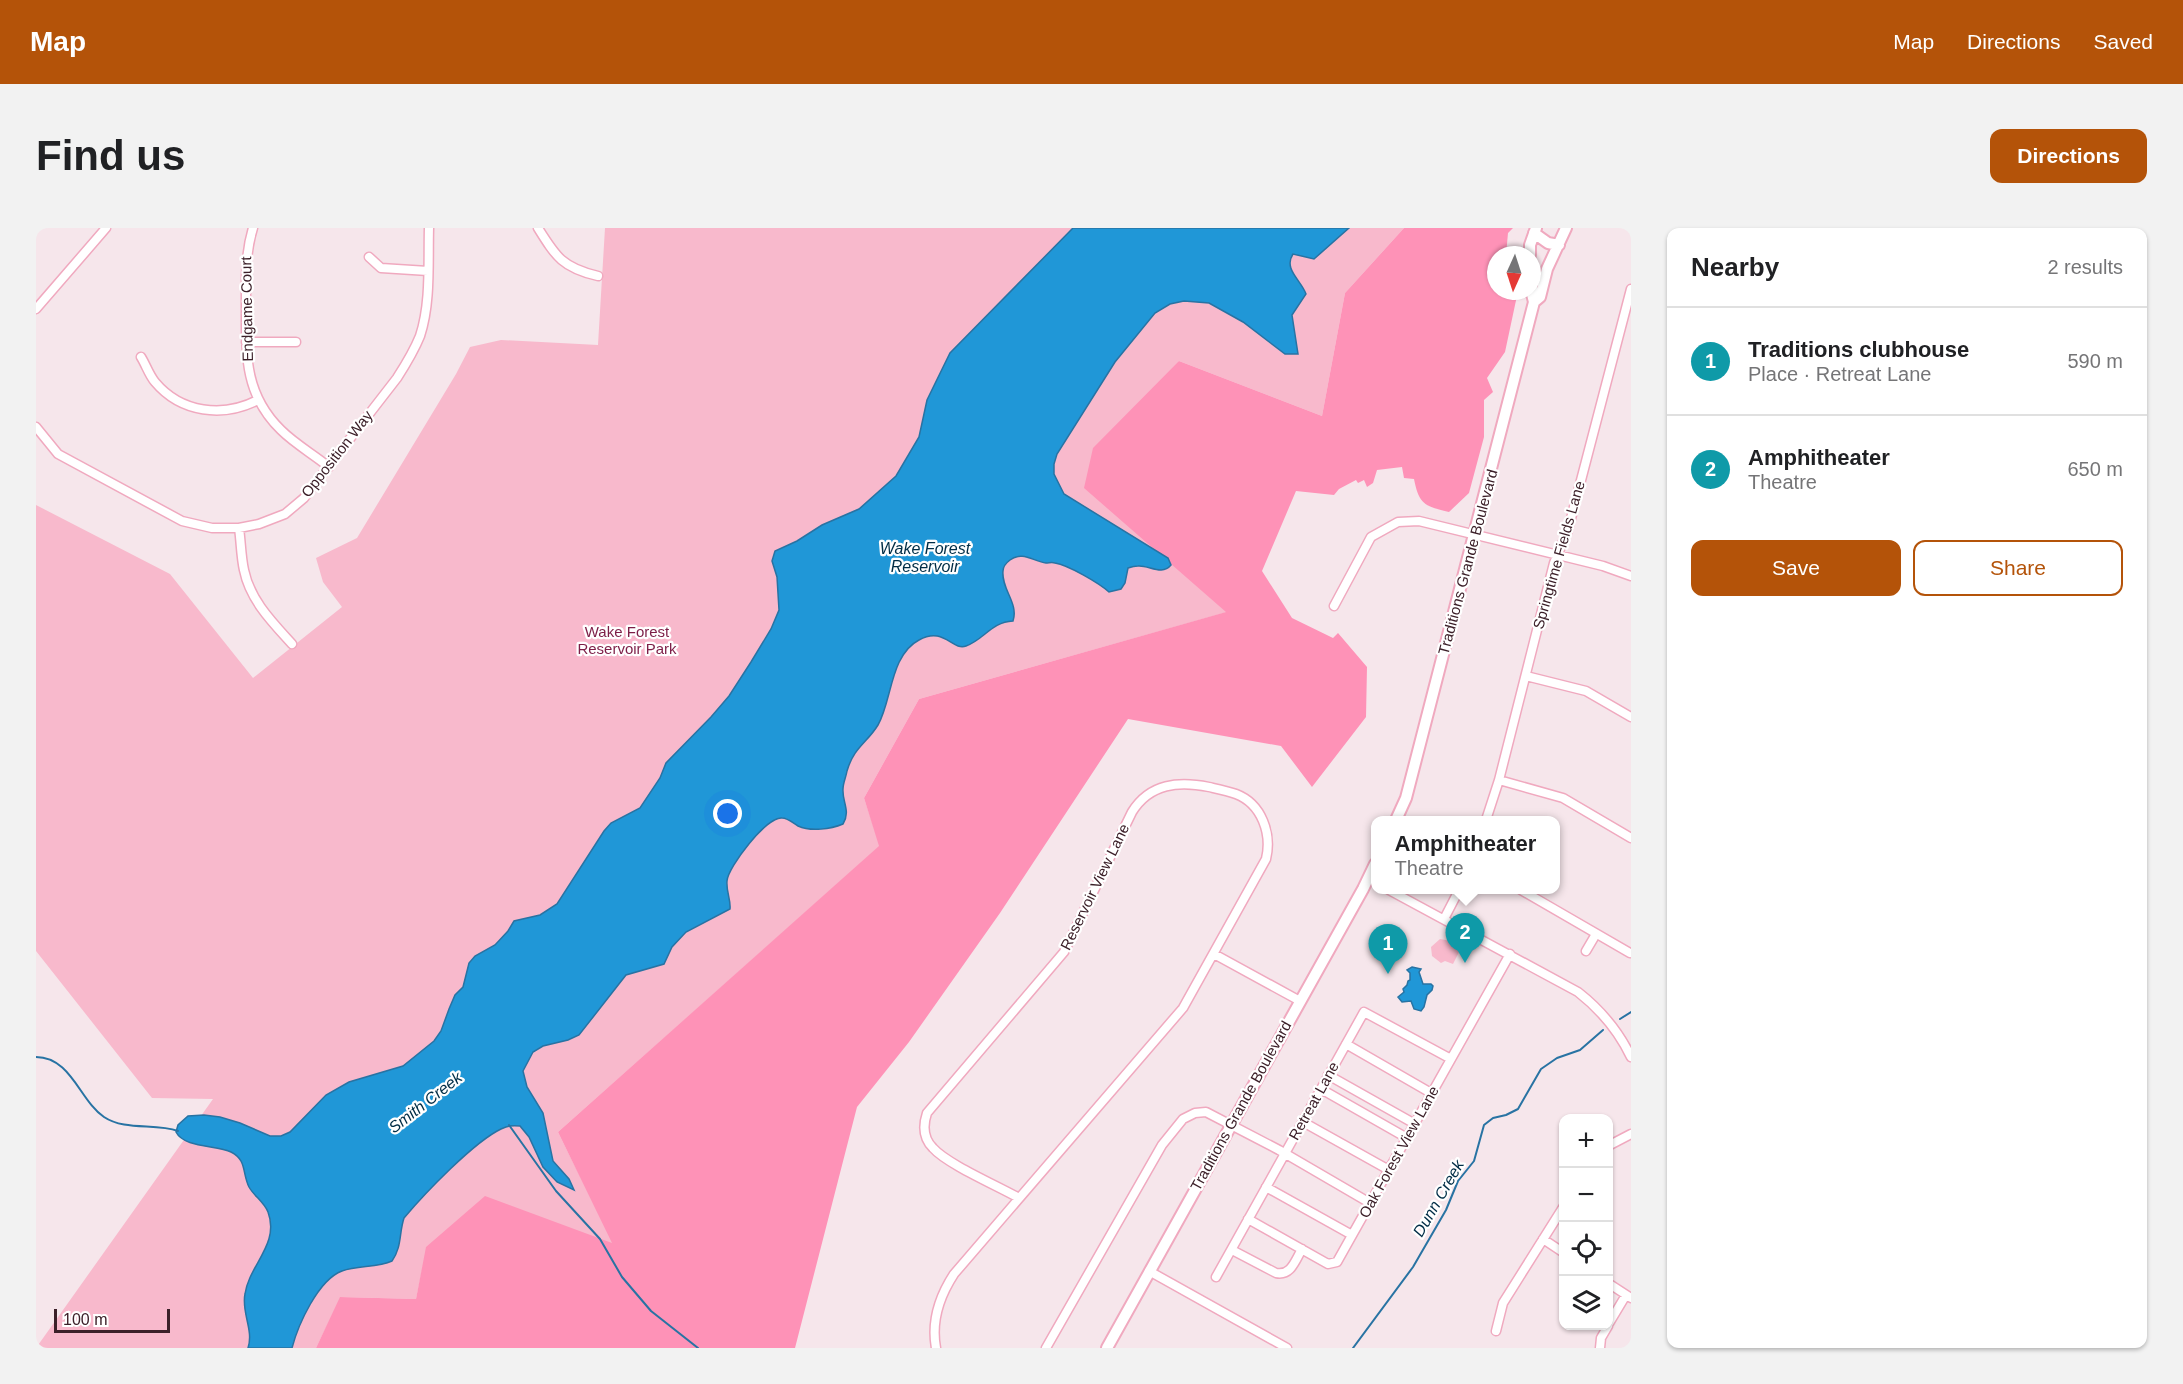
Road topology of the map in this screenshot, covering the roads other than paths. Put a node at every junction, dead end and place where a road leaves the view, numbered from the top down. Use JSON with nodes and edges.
{"nodes":[{"id":1,"x":106,"y":228,"type":"edge"},
{"id":2,"x":253,"y":228,"type":"edge"},
{"id":3,"x":429,"y":228,"type":"edge"},
{"id":4,"x":537,"y":228,"type":"edge"},
{"id":5,"x":1566,"y":228,"type":"edge"},
{"id":6,"x":1535,"y":231,"type":"edge"},
{"id":7,"x":1559,"y":245,"type":"junction"},
{"id":8,"x":1530,"y":246,"type":"edge"},
{"id":9,"x":369,"y":257,"type":"dead end"},
{"id":10,"x":428,"y":271,"type":"junction"},
{"id":11,"x":598,"y":276,"type":"dead end"},
{"id":12,"x":1630,"y":296,"type":"edge"},
{"id":13,"x":1534,"y":302,"type":"joint"},
{"id":14,"x":36,"y":309,"type":"edge"},
{"id":15,"x":246,"y":342,"type":"junction"},
{"id":16,"x":296,"y":342,"type":"dead end"},
{"id":17,"x":141,"y":357,"type":"dead end"},
{"id":18,"x":258,"y":400,"type":"junction"},
{"id":19,"x":36,"y":427,"type":"edge"},
{"id":20,"x":329,"y":466,"type":"junction"},
{"id":21,"x":239,"y":528,"type":"junction"},
{"id":22,"x":1475,"y":535,"type":"junction"},
{"id":23,"x":1557,"y":556,"type":"junction"},
{"id":24,"x":1631,"y":576,"type":"edge"},
{"id":25,"x":1334,"y":606,"type":"dead end"},
{"id":26,"x":292,"y":644,"type":"dead end"},
{"id":27,"x":1526,"y":676,"type":"junction"},
{"id":28,"x":1631,"y":717,"type":"edge"},
{"id":29,"x":1499,"y":780,"type":"junction"},
{"id":30,"x":1397,"y":816,"type":"edge"},
{"id":31,"x":1487,"y":816,"type":"edge"},
{"id":32,"x":1631,"y":838,"type":"edge"},
{"id":33,"x":1371,"y":880,"type":"edge"},
{"id":34,"x":1397,"y":894,"type":"edge"},
{"id":35,"x":1457,"y":894,"type":"edge"},
{"id":36,"x":1528,"y":894,"type":"edge"},
{"id":37,"x":1444,"y":919,"type":"junction"},
{"id":38,"x":1596,"y":934,"type":"junction"},
{"id":39,"x":1586,"y":951,"type":"dead end"},
{"id":40,"x":1630,"y":953,"type":"edge"},
{"id":41,"x":1214,"y":954,"type":"junction"},
{"id":42,"x":1510,"y":954,"type":"junction"},
{"id":43,"x":1300,"y":1001,"type":"junction"},
{"id":44,"x":1346,"y":1044,"type":"junction"},
{"id":45,"x":1631,"y":1057,"type":"edge"},
{"id":46,"x":1451,"y":1059,"type":"junction"},
{"id":47,"x":1328,"y":1075,"type":"junction"},
{"id":48,"x":1321,"y":1089,"type":"junction"},
{"id":49,"x":1431,"y":1093,"type":"junction"},
{"id":50,"x":1303,"y":1122,"type":"junction"},
{"id":51,"x":1231,"y":1124,"type":"junction"},
{"id":52,"x":1415,"y":1124,"type":"junction"},
{"id":53,"x":1631,"y":1134,"type":"edge"},
{"id":54,"x":1407,"y":1138,"type":"junction"},
{"id":55,"x":1613,"y":1143,"type":"edge"},
{"id":56,"x":1285,"y":1154,"type":"junction"},
{"id":57,"x":1389,"y":1170,"type":"junction"},
{"id":58,"x":1266,"y":1187,"type":"junction"},
{"id":59,"x":1019,"y":1198,"type":"junction"},
{"id":60,"x":1370,"y":1203,"type":"junction"},
{"id":61,"x":1559,"y":1213,"type":"edge"},
{"id":62,"x":1248,"y":1219,"type":"junction"},
{"id":63,"x":1352,"y":1235,"type":"junction"},
{"id":64,"x":1543,"y":1239,"type":"junction"},
{"id":65,"x":1302,"y":1249,"type":"junction"},
{"id":66,"x":1559,"y":1249,"type":"edge"},
{"id":67,"x":1232,"y":1250,"type":"junction"},
{"id":68,"x":1149,"y":1271,"type":"junction"},
{"id":69,"x":1216,"y":1277,"type":"dead end"},
{"id":70,"x":1613,"y":1286,"type":"edge"},
{"id":71,"x":1629,"y":1297,"type":"edge"},
{"id":72,"x":1613,"y":1318,"type":"edge"},
{"id":73,"x":1496,"y":1330,"type":"dead end"},
{"id":74,"x":1605,"y":1330,"type":"edge"},
{"id":75,"x":936,"y":1348,"type":"edge"},
{"id":76,"x":1046,"y":1348,"type":"edge"},
{"id":77,"x":1107,"y":1348,"type":"edge"},
{"id":78,"x":1287,"y":1348,"type":"edge"},
{"id":79,"x":1599,"y":1348,"type":"edge"}],
"edges":[{"from":1,"to":14,"type":"street"},
{"from":2,"to":15,"type":"street","name":"Endgame Court"},
{"from":3,"to":10,"type":"street","name":"Opposition Way"},
{"from":4,"to":11,"type":"street"},
{"from":5,"to":7,"type":"main road","name":"Traditions Grande Boulevard"},
{"from":6,"to":7,"type":"main road"},
{"from":6,"to":8,"type":"main road"},
{"from":7,"to":13,"type":"main road","name":"Traditions Grande Boulevard"},
{"from":9,"to":10,"type":"street"},
{"from":10,"to":20,"type":"street","name":"Opposition Way"},
{"from":12,"to":23,"type":"street","name":"Springtime Fields Lane"},
{"from":13,"to":22,"type":"main road","name":"Traditions Grande Boulevard"},
{"from":15,"to":16,"type":"street"},
{"from":15,"to":18,"type":"street","name":"Endgame Court"},
{"from":17,"to":18,"type":"street"},
{"from":18,"to":20,"type":"street","name":"Endgame Court"},
{"from":19,"to":21,"type":"street","name":"Opposition Way"},
{"from":20,"to":21,"type":"street","name":"Opposition Way"},
{"from":21,"to":26,"type":"street"},
{"from":22,"to":23,"type":"street"},
{"from":22,"to":25,"type":"street"},
{"from":22,"to":30,"type":"main road","name":"Traditions Grande Boulevard"},
{"from":23,"to":24,"type":"street"},
{"from":23,"to":27,"type":"street","name":"Springtime Fields Lane"},
{"from":27,"to":28,"type":"street"},
{"from":27,"to":29,"type":"street","name":"Springtime Fields Lane"},
{"from":29,"to":31,"type":"street","name":"Springtime Fields Lane"},
{"from":29,"to":32,"type":"street"},
{"from":33,"to":43,"type":"main road","name":"Traditions Grande Boulevard"},
{"from":34,"to":37,"type":"street"},
{"from":35,"to":37,"type":"street"},
{"from":36,"to":38,"type":"street"},
{"from":37,"to":42,"type":"street"},
{"from":38,"to":39,"type":"street"},
{"from":38,"to":40,"type":"street"},
{"from":41,"to":43,"type":"street"},
{"from":41,"to":59,"type":"street","name":"Reservoir View Lane"},
{"from":41,"to":59,"type":"street","name":"Reservoir View Lane"},
{"from":42,"to":45,"type":"street"},
{"from":42,"to":46,"type":"street","name":"Oak Forest View Lane"},
{"from":43,"to":51,"type":"main road","name":"Traditions Grande Boulevard"},
{"from":44,"to":46,"type":"street","name":"Retreat Lane"},
{"from":44,"to":47,"type":"street","name":"Retreat Lane"},
{"from":44,"to":49,"type":"street"},
{"from":46,"to":49,"type":"street","name":"Oak Forest View Lane"},
{"from":47,"to":48,"type":"street","name":"Retreat Lane"},
{"from":47,"to":52,"type":"street"},
{"from":48,"to":50,"type":"street","name":"Retreat Lane"},
{"from":48,"to":54,"type":"street"},
{"from":49,"to":52,"type":"street","name":"Oak Forest View Lane"},
{"from":50,"to":56,"type":"street","name":"Retreat Lane"},
{"from":50,"to":57,"type":"street"},
{"from":51,"to":56,"type":"street"},
{"from":51,"to":68,"type":"main road","name":"Traditions Grande Boulevard"},
{"from":51,"to":76,"type":"street"},
{"from":52,"to":54,"type":"street","name":"Oak Forest View Lane"},
{"from":53,"to":55,"type":"street"},
{"from":54,"to":57,"type":"street","name":"Oak Forest View Lane"},
{"from":56,"to":58,"type":"street","name":"Retreat Lane"},
{"from":56,"to":60,"type":"street"},
{"from":57,"to":60,"type":"street","name":"Oak Forest View Lane"},
{"from":58,"to":62,"type":"street","name":"Retreat Lane"},
{"from":58,"to":63,"type":"street"},
{"from":59,"to":75,"type":"street","name":"Reservoir View Lane"},
{"from":60,"to":63,"type":"street","name":"Oak Forest View Lane"},
{"from":61,"to":64,"type":"street"},
{"from":62,"to":65,"type":"street","name":"Oak Forest View Lane"},
{"from":62,"to":67,"type":"street","name":"Retreat Lane"},
{"from":63,"to":65,"type":"street","name":"Oak Forest View Lane"},
{"from":64,"to":66,"type":"street"},
{"from":64,"to":73,"type":"street"},
{"from":65,"to":67,"type":"street"},
{"from":67,"to":69,"type":"street","name":"Retreat Lane"},
{"from":68,"to":77,"type":"main road","name":"Traditions Grande Boulevard"},
{"from":68,"to":78,"type":"street"},
{"from":70,"to":71,"type":"street"},
{"from":71,"to":72,"type":"street"},
{"from":74,"to":79,"type":"street"}]}
